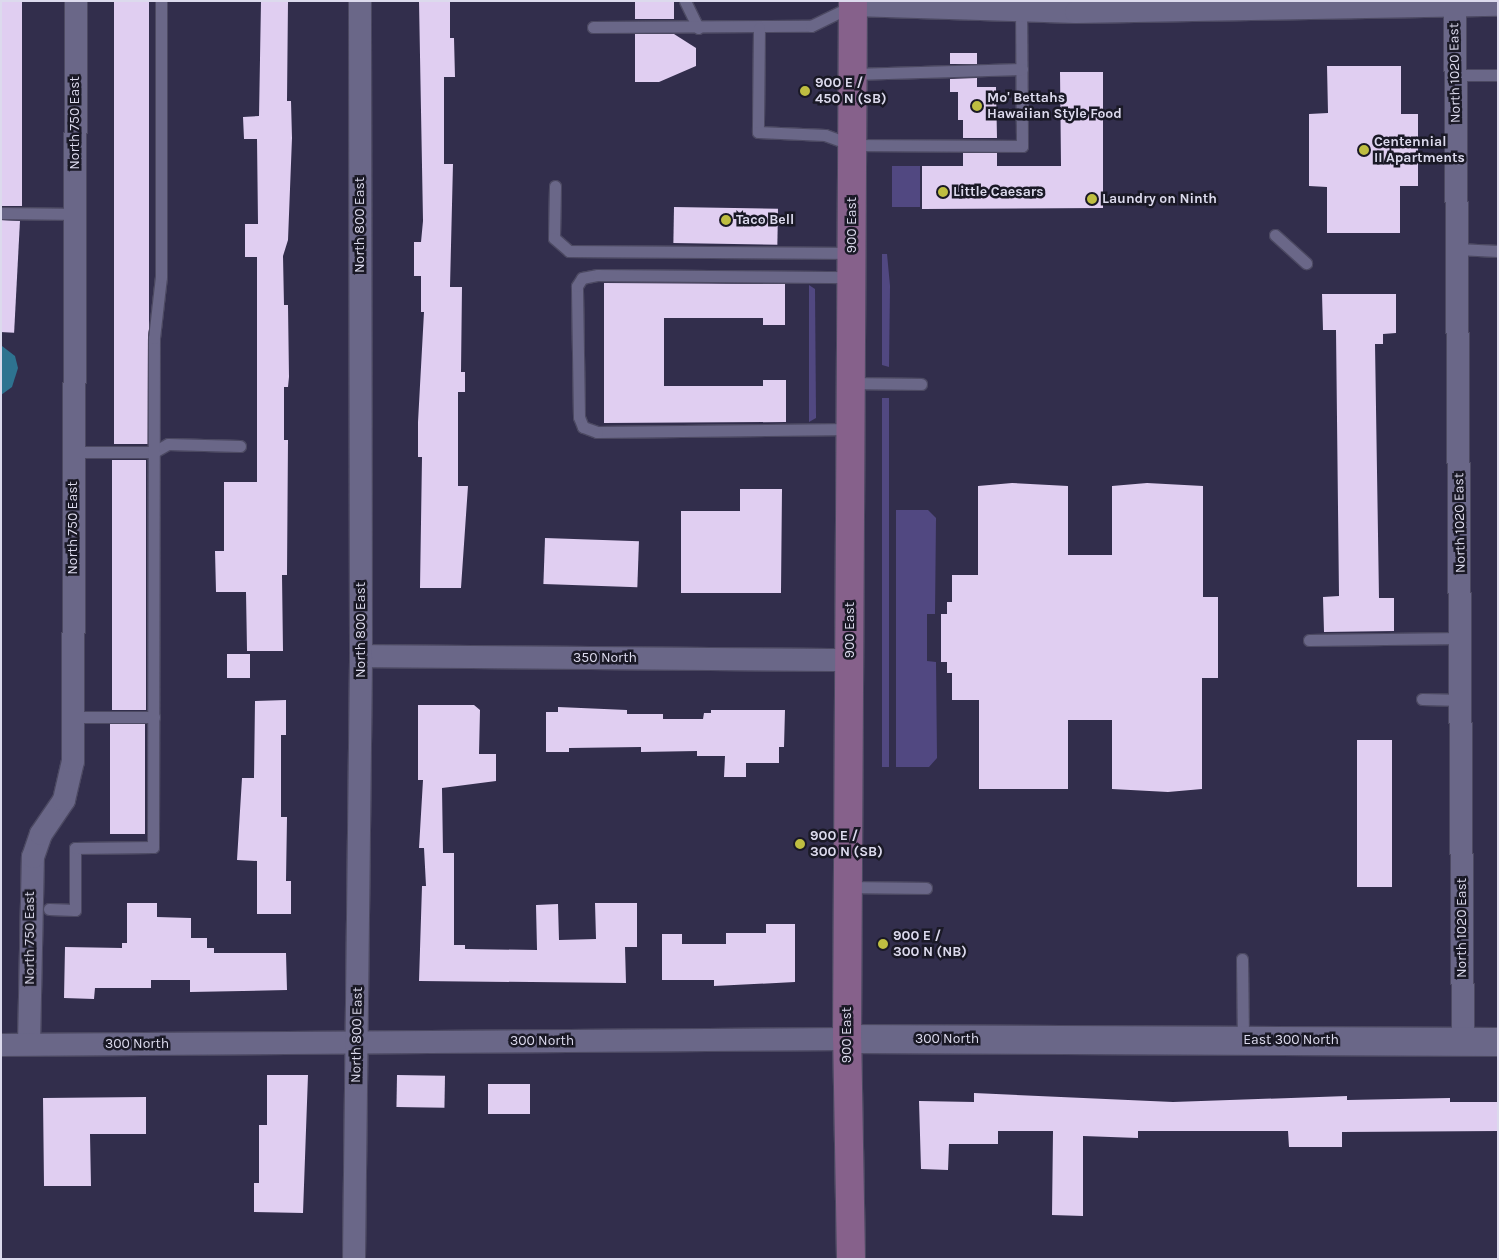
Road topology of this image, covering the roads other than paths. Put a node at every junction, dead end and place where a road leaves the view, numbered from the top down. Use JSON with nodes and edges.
{"nodes":[{"id":1,"x":76,"y":1,"type":"edge"},
{"id":2,"x":161,"y":1,"type":"edge"},
{"id":3,"x":360,"y":1,"type":"edge"},
{"id":4,"x":685,"y":1,"type":"edge"},
{"id":5,"x":853,"y":3,"type":"edge"},
{"id":6,"x":1430,"y":3,"type":"edge"},
{"id":7,"x":1257,"y":5,"type":"edge"},
{"id":8,"x":1454,"y":5,"type":"junction"},
{"id":9,"x":1498,"y":5,"type":"edge"},
{"id":10,"x":1076,"y":7,"type":"edge"},
{"id":11,"x":1021,"y":9,"type":"junction"},
{"id":12,"x":593,"y":26,"type":"dead end"},
{"id":13,"x":698,"y":28,"type":"junction"},
{"id":14,"x":759,"y":28,"type":"junction"},
{"id":15,"x":1022,"y":69,"type":"junction"},
{"id":16,"x":853,"y":74,"type":"junction"},
{"id":17,"x":1455,"y":75,"type":"junction"},
{"id":18,"x":1498,"y":75,"type":"edge"},
{"id":19,"x":853,"y":145,"type":"junction"},
{"id":20,"x":554,"y":186,"type":"dead end"},
{"id":21,"x":1,"y":213,"type":"edge"},
{"id":22,"x":75,"y":214,"type":"junction"},
{"id":23,"x":1275,"y":235,"type":"dead end"},
{"id":24,"x":1457,"y":248,"type":"junction"},
{"id":25,"x":1498,"y":251,"type":"edge"},
{"id":26,"x":1306,"y":263,"type":"dead end"},
{"id":27,"x":852,"y":265,"type":"junction"},
{"id":28,"x":851,"y":384,"type":"junction"},
{"id":29,"x":921,"y":384,"type":"dead end"},
{"id":30,"x":851,"y":429,"type":"junction"},
{"id":31,"x":240,"y":446,"type":"dead end"},
{"id":32,"x":74,"y":452,"type":"junction"},
{"id":33,"x":154,"y":452,"type":"junction"},
{"id":34,"x":1461,"y":638,"type":"junction"},
{"id":35,"x":1309,"y":640,"type":"dead end"},
{"id":36,"x":361,"y":656,"type":"junction"},
{"id":37,"x":850,"y":660,"type":"junction"},
{"id":38,"x":1422,"y":699,"type":"dead end"},
{"id":39,"x":1462,"y":700,"type":"junction"},
{"id":40,"x":72,"y":717,"type":"junction"},
{"id":41,"x":154,"y":717,"type":"junction"},
{"id":42,"x":848,"y":887,"type":"junction"},
{"id":43,"x":926,"y":888,"type":"dead end"},
{"id":44,"x":49,"y":909,"type":"dead end"},
{"id":45,"x":1242,"y":959,"type":"dead end"},
{"id":46,"x":847,"y":1039,"type":"junction"},
{"id":47,"x":1084,"y":1039,"type":"joint"},
{"id":48,"x":1243,"y":1040,"type":"junction"},
{"id":49,"x":1463,"y":1041,"type":"junction"},
{"id":50,"x":356,"y":1042,"type":"junction"},
{"id":51,"x":1498,"y":1042,"type":"edge"},
{"id":52,"x":29,"y":1044,"type":"junction"},
{"id":53,"x":1,"y":1045,"type":"edge"},
{"id":54,"x":354,"y":1259,"type":"edge"},
{"id":55,"x":851,"y":1259,"type":"edge"}],
"edges":[{"from":1,"to":22,"type":"street","name":"North 750 East"},
{"from":2,"to":33,"type":"lane"},
{"from":3,"to":36,"type":"street","name":"North 800 East"},
{"from":4,"to":13,"type":"lane"},
{"from":5,"to":11,"type":"street"},
{"from":5,"to":14,"type":"lane"},
{"from":5,"to":16,"type":"main road","name":"900 East"},
{"from":6,"to":7,"type":"street"},
{"from":6,"to":8,"type":"street"},
{"from":7,"to":10,"type":"street"},
{"from":8,"to":9,"type":"street"},
{"from":8,"to":17,"type":"street","name":"North 1020 East"},
{"from":10,"to":11,"type":"street"},
{"from":11,"to":15,"type":"lane"},
{"from":12,"to":13,"type":"lane"},
{"from":13,"to":14,"type":"lane"},
{"from":14,"to":19,"type":"lane"},
{"from":15,"to":16,"type":"lane"},
{"from":15,"to":19,"type":"lane"},
{"from":16,"to":19,"type":"main road","name":"900 East"},
{"from":17,"to":18,"type":"lane"},
{"from":17,"to":24,"type":"street","name":"North 1020 East"},
{"from":19,"to":27,"type":"main road","name":"900 East"},
{"from":20,"to":27,"type":"lane"},
{"from":21,"to":22,"type":"lane"},
{"from":22,"to":32,"type":"street","name":"North 750 East"},
{"from":23,"to":26,"type":"lane"},
{"from":24,"to":25,"type":"lane"},
{"from":24,"to":34,"type":"street","name":"North 1020 East"},
{"from":27,"to":28,"type":"main road","name":"900 East"},
{"from":27,"to":30,"type":"lane"},
{"from":28,"to":29,"type":"lane"},
{"from":28,"to":30,"type":"main road","name":"900 East"},
{"from":30,"to":37,"type":"main road","name":"900 East"},
{"from":31,"to":33,"type":"lane"},
{"from":32,"to":33,"type":"lane"},
{"from":32,"to":40,"type":"street","name":"North 750 East"},
{"from":33,"to":41,"type":"lane"},
{"from":34,"to":35,"type":"lane"},
{"from":34,"to":39,"type":"street","name":"North 1020 East"},
{"from":36,"to":37,"type":"street","name":"350 North"},
{"from":36,"to":50,"type":"street","name":"North 800 East"},
{"from":37,"to":42,"type":"main road","name":"900 East"},
{"from":38,"to":39,"type":"lane"},
{"from":39,"to":49,"type":"street","name":"North 1020 East"},
{"from":40,"to":41,"type":"lane"},
{"from":40,"to":52,"type":"street","name":"North 750 East"},
{"from":41,"to":44,"type":"lane"},
{"from":42,"to":43,"type":"lane"},
{"from":42,"to":46,"type":"main road","name":"900 East"},
{"from":45,"to":48,"type":"lane"},
{"from":46,"to":47,"type":"street","name":"300 North"},
{"from":46,"to":50,"type":"street","name":"300 North"},
{"from":46,"to":55,"type":"main road","name":"900 East"},
{"from":47,"to":48,"type":"street","name":"East 300 North"},
{"from":48,"to":49,"type":"street","name":"East 300 North"},
{"from":49,"to":51,"type":"street","name":"East 300 North"},
{"from":50,"to":52,"type":"street","name":"300 North"},
{"from":50,"to":54,"type":"street","name":"North 800 East"},
{"from":52,"to":53,"type":"street","name":"300 North"}]}
